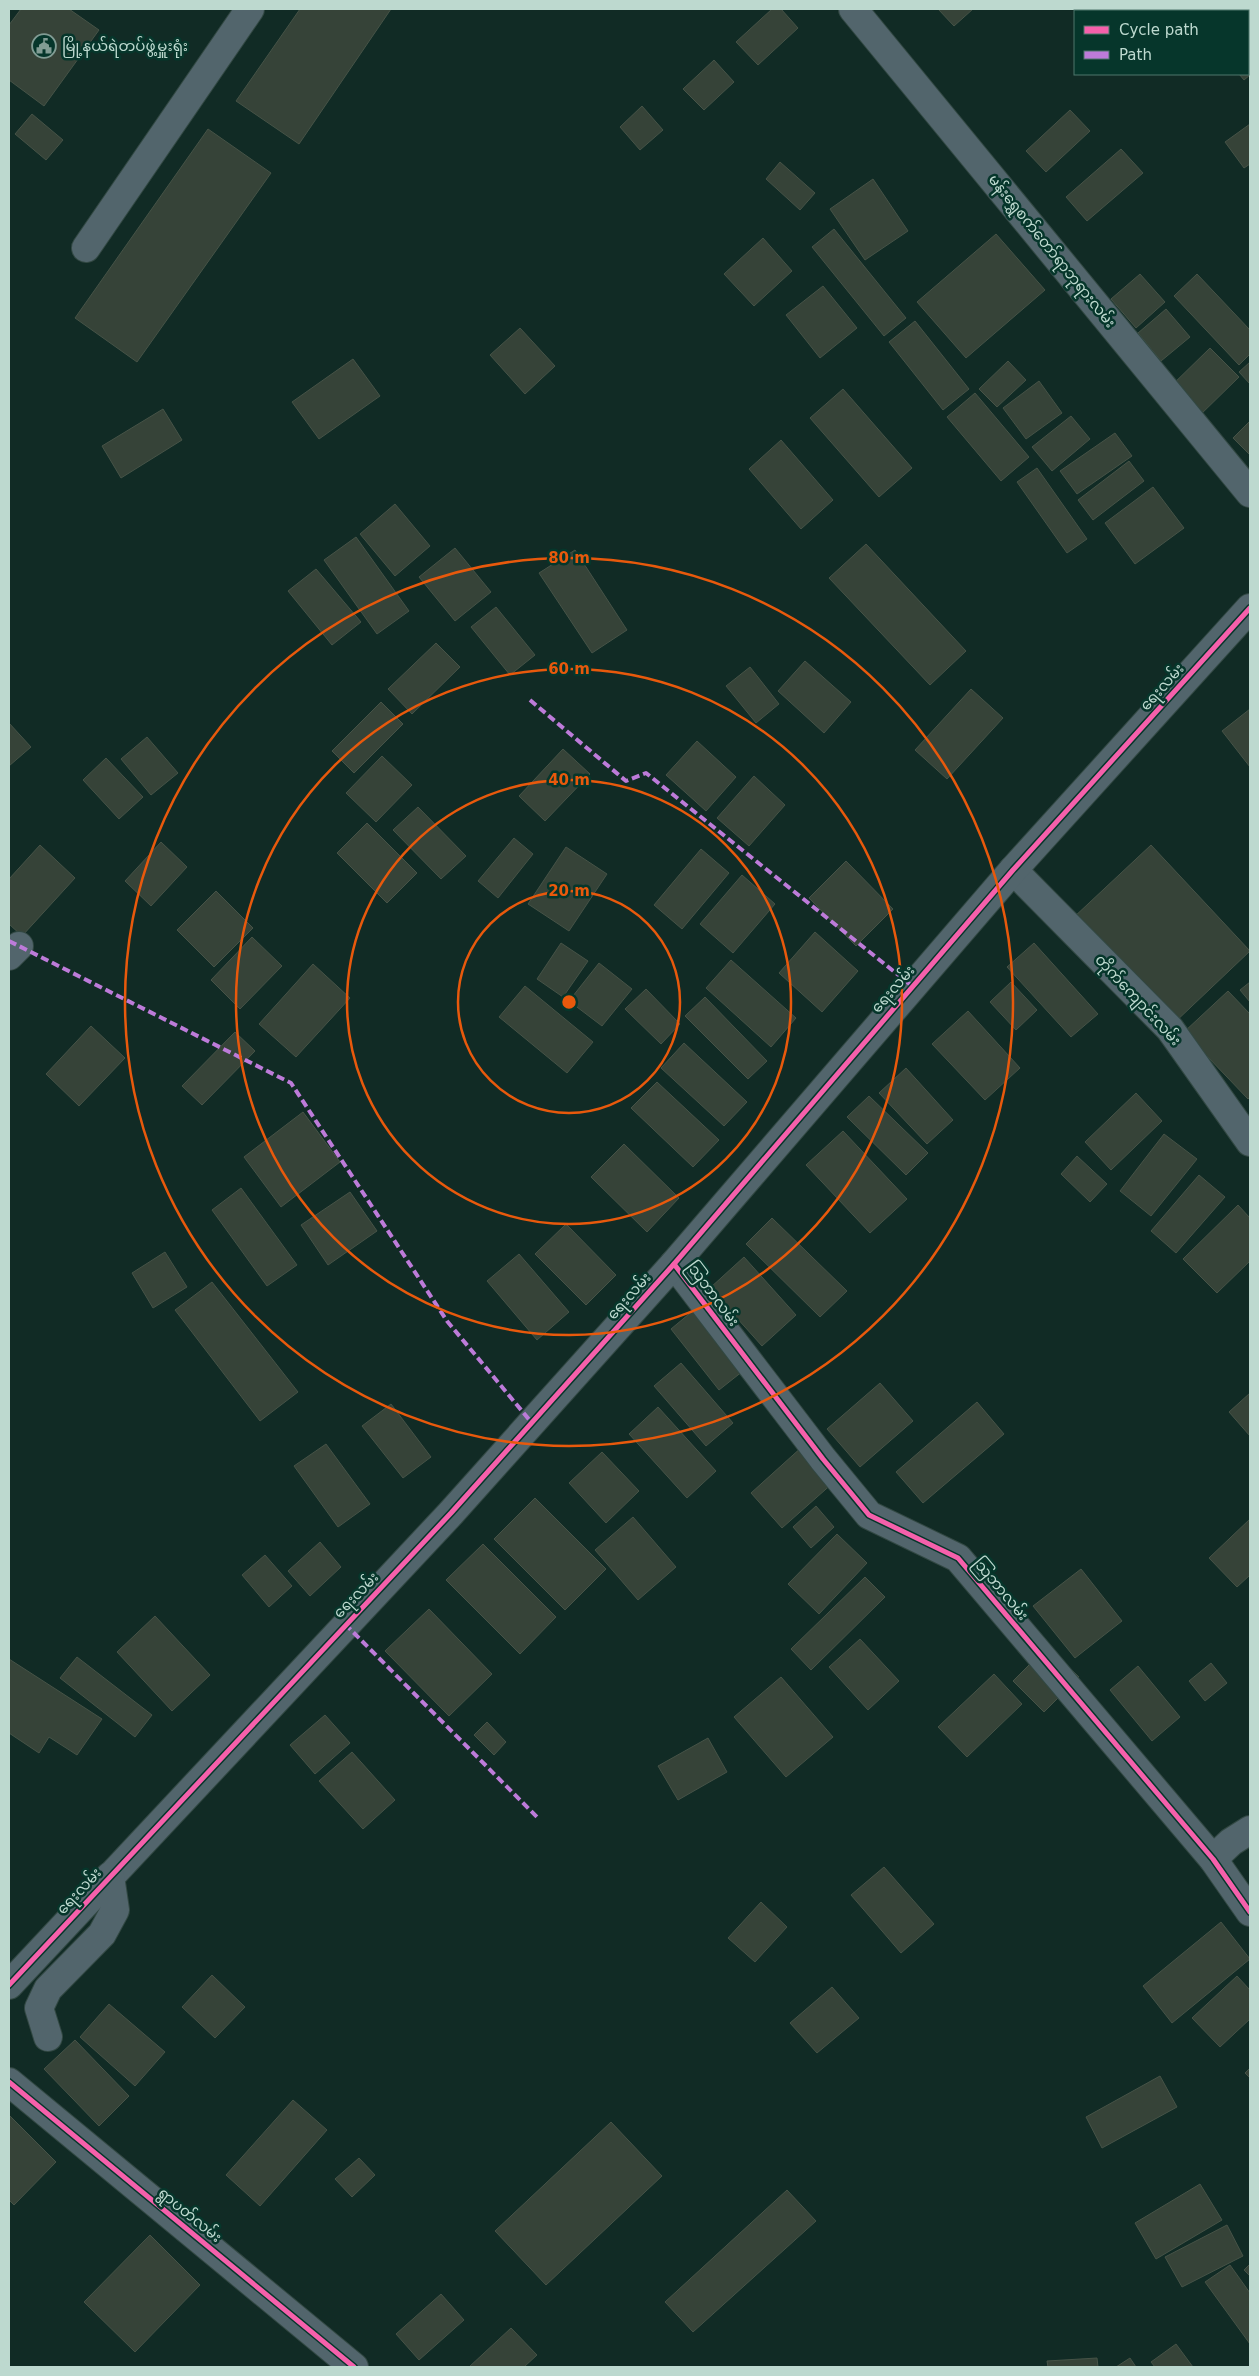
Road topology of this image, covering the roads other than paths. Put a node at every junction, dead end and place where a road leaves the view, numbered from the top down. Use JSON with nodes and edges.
{"nodes":[{"id":1,"x":250,"y":9,"type":"edge"},
{"id":2,"x":853,"y":9,"type":"edge"},
{"id":3,"x":86,"y":248,"type":"dead end"},
{"id":4,"x":1250,"y":493,"type":"edge"},
{"id":5,"x":1250,"y":608,"type":"edge"},
{"id":6,"x":1013,"y":870,"type":"junction"},
{"id":7,"x":1250,"y":1142,"type":"edge"},
{"id":8,"x":674,"y":1264,"type":"junction"},
{"id":9,"x":1250,"y":1830,"type":"edge"},
{"id":10,"x":1213,"y":1859,"type":"junction"},
{"id":11,"x":110,"y":1876,"type":"junction"},
{"id":12,"x":1250,"y":1912,"type":"edge"},
{"id":13,"x":9,"y":1985,"type":"edge"},
{"id":14,"x":48,"y":2037,"type":"dead end"},
{"id":15,"x":9,"y":2082,"type":"edge"},
{"id":16,"x":354,"y":2367,"type":"edge"}],
"edges":[{"from":1,"to":3,"type":"street"},
{"from":2,"to":4,"type":"street","name":"မန်းရွှေစက်တော်ရာဘုရားလမ်း"},
{"from":5,"to":6,"type":"street","name":"ရေးလမ်း"},
{"from":6,"to":7,"type":"street","name":"တိုက်ကျောင်းလမ်း"},
{"from":6,"to":8,"type":"street","name":"ရေးလမ်း"},
{"from":8,"to":10,"type":"street","name":"သြဘာလမ်း"},
{"from":8,"to":11,"type":"street","name":"ရေးလမ်း"},
{"from":9,"to":10,"type":"street"},
{"from":10,"to":12,"type":"street","name":"သြဘာလမ်း"},
{"from":11,"to":13,"type":"street","name":"ရေးလမ်း"},
{"from":11,"to":14,"type":"street"},
{"from":15,"to":16,"type":"street","name":"ရွာပတ်လမ်း"}]}
